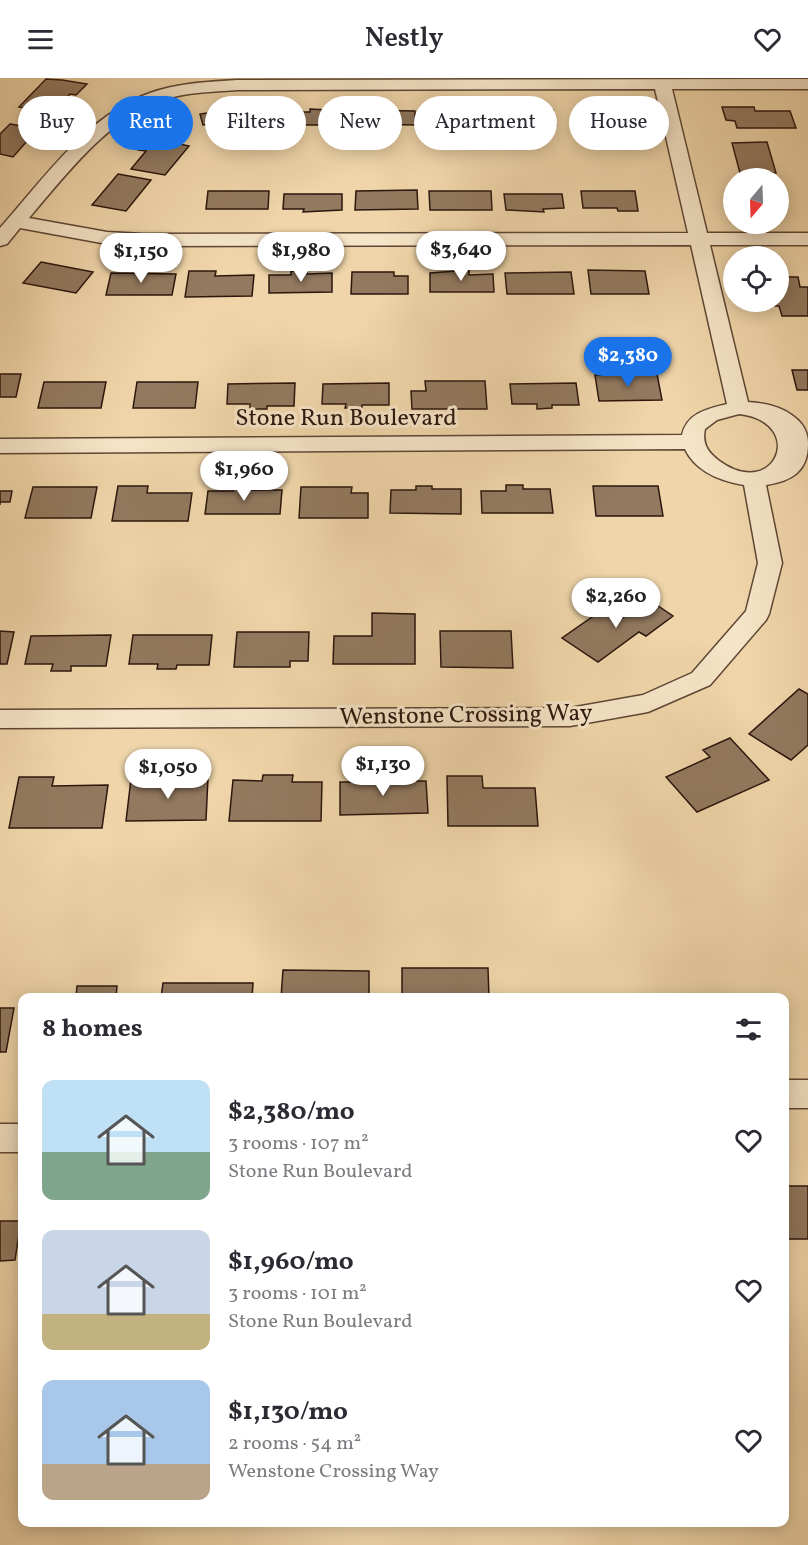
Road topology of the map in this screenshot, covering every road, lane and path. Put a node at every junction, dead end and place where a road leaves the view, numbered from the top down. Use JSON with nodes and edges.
{"nodes":[{"id":1,"x":662,"y":84,"type":"junction"},
{"id":2,"x":808,"y":84,"type":"edge"},
{"id":3,"x":17,"y":222,"type":"junction"},
{"id":4,"x":699,"y":239,"type":"junction"},
{"id":5,"x":808,"y":239,"type":"edge"},
{"id":6,"x":0,"y":240,"type":"edge"},
{"id":7,"x":739,"y":408,"type":"junction"},
{"id":8,"x":692,"y":442,"type":"junction"},
{"id":9,"x":807,"y":443,"type":"edge"},
{"id":10,"x":0,"y":446,"type":"edge"},
{"id":11,"x":754,"y":478,"type":"junction"},
{"id":12,"x":0,"y":719,"type":"edge"},
{"id":13,"x":789,"y":1094,"type":"edge"},
{"id":14,"x":808,"y":1094,"type":"edge"},
{"id":15,"x":0,"y":1138,"type":"edge"},
{"id":16,"x":18,"y":1138,"type":"edge"}],
"edges":[{"from":1,"to":2,"type":"street"},
{"from":1,"to":3,"type":"street"},
{"from":1,"to":4,"type":"street"},
{"from":3,"to":4,"type":"street"},
{"from":3,"to":6,"type":"street"},
{"from":4,"to":5,"type":"street"},
{"from":4,"to":7,"type":"street"},
{"from":7,"to":8,"type":"street"},
{"from":7,"to":9,"type":"street"},
{"from":8,"to":10,"type":"street","name":"Stone Run Boulevard"},
{"from":8,"to":11,"type":"street"},
{"from":9,"to":11,"type":"street"},
{"from":11,"to":12,"type":"street","name":"Wenstone Crossing Way"},
{"from":13,"to":14,"type":"street"},
{"from":15,"to":16,"type":"street"}]}
